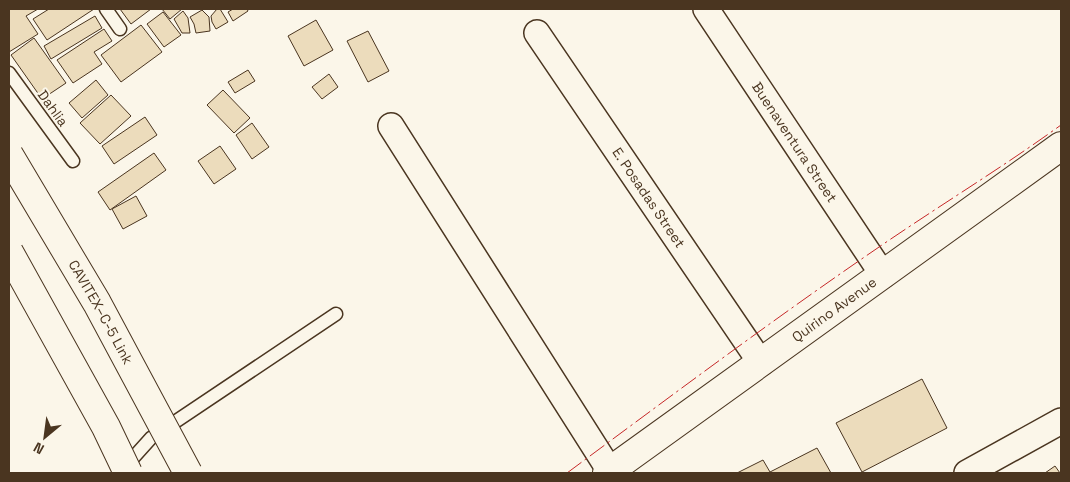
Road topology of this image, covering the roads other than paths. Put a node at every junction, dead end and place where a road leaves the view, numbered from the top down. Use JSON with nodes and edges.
{"nodes":[{"id":1,"x":106,"y":9,"type":"edge"},
{"id":2,"x":706,"y":9,"type":"edge"},
{"id":3,"x":120,"y":29,"type":"dead end"},
{"id":4,"x":536,"y":33,"type":"dead end"},
{"id":5,"x":9,"y":73,"type":"edge"},
{"id":6,"x":390,"y":126,"type":"dead end"},
{"id":7,"x":1061,"y":146,"type":"edge"},
{"id":8,"x":9,"y":155,"type":"edge"},
{"id":9,"x":72,"y":161,"type":"dead end"},
{"id":10,"x":9,"y":252,"type":"edge"},
{"id":11,"x":884,"y":275,"type":"junction"},
{"id":12,"x":336,"y":314,"type":"dead end"},
{"id":13,"x":761,"y":363,"type":"junction"},
{"id":14,"x":1061,"y":421,"type":"edge"},
{"id":15,"x":608,"y":472,"type":"edge"},
{"id":16,"x":119,"y":473,"type":"edge"},
{"id":17,"x":128,"y":473,"type":"edge"},
{"id":18,"x":188,"y":473,"type":"edge"},
{"id":19,"x":967,"y":473,"type":"edge"}],
"edges":[{"from":1,"to":3,"type":"lane"},
{"from":2,"to":11,"type":"street","name":"Buenaventura Street"},
{"from":4,"to":13,"type":"street","name":"E. Posadas Street"},
{"from":5,"to":9,"type":"lane","name":"Dahlia"},
{"from":6,"to":15,"type":"street"},
{"from":7,"to":11,"type":"main road","name":"Quirino Avenue"},
{"from":8,"to":18,"type":"main road","name":"CAVITEX–C-5 Link","bridge":true},
{"from":10,"to":17,"type":"main road","bridge":true},
{"from":11,"to":13,"type":"main road","name":"Quirino Avenue"},
{"from":12,"to":16,"type":"lane"},
{"from":13,"to":15,"type":"main road","name":"Quirino Avenue"},
{"from":14,"to":19,"type":"street"}]}
